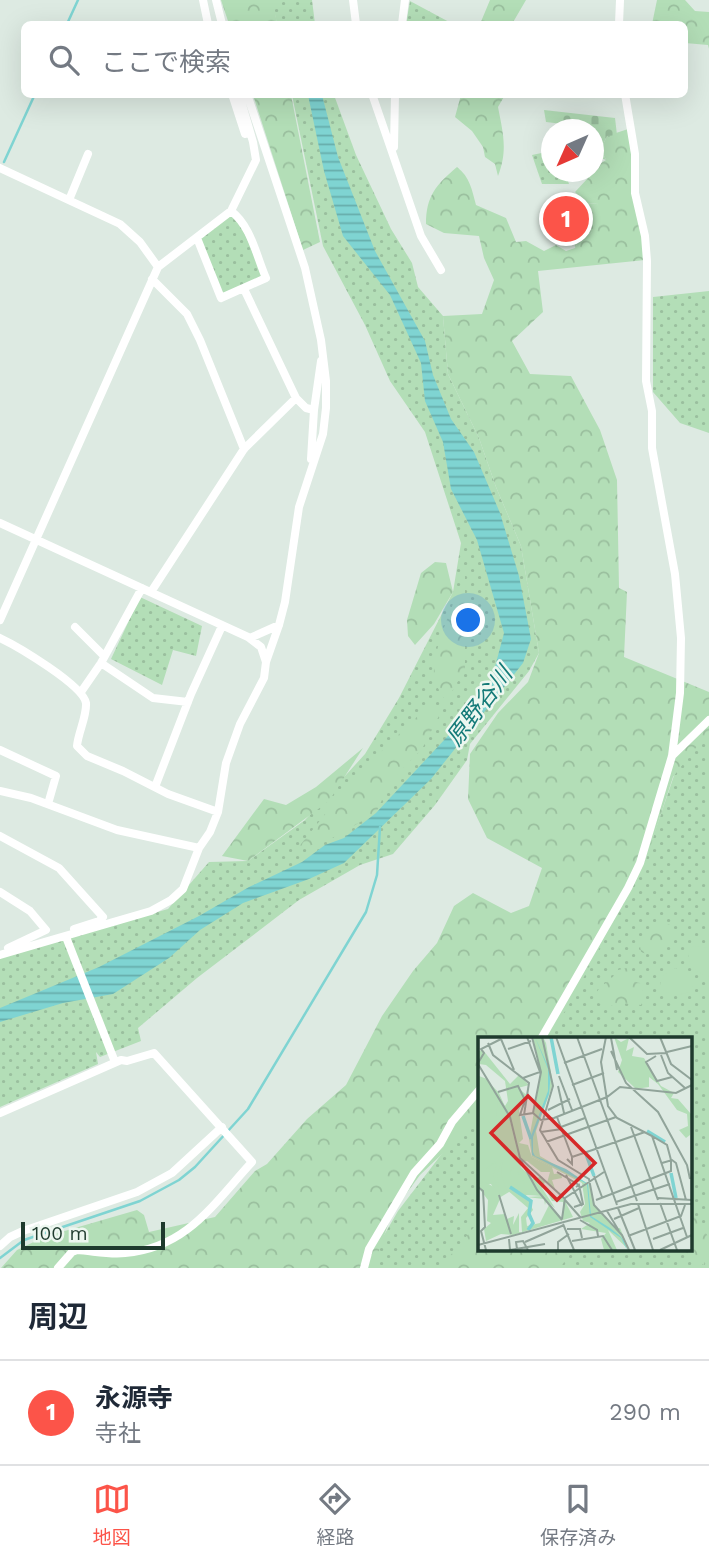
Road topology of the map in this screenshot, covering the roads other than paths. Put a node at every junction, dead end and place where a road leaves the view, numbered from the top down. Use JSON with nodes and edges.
{"nodes":[{"id":1,"x":203,"y":0,"type":"edge"},
{"id":2,"x":216,"y":0,"type":"edge"},
{"id":3,"x":353,"y":0,"type":"edge"},
{"id":4,"x":405,"y":0,"type":"edge"},
{"id":5,"x":620,"y":0,"type":"edge"},
{"id":6,"x":207,"y":21,"type":"edge"},
{"id":7,"x":221,"y":21,"type":"edge"},
{"id":8,"x":356,"y":21,"type":"edge"},
{"id":9,"x":402,"y":21,"type":"edge"},
{"id":10,"x":619,"y":21,"type":"edge"},
{"id":11,"x":233,"y":98,"type":"edge"},
{"id":12,"x":240,"y":98,"type":"edge"},
{"id":13,"x":248,"y":98,"type":"edge"},
{"id":14,"x":373,"y":98,"type":"edge"},
{"id":15,"x":395,"y":98,"type":"edge"},
{"id":16,"x":626,"y":98,"type":"edge"},
{"id":17,"x":255,"y":152,"type":"junction"},
{"id":18,"x":88,"y":154,"type":"dead end"},
{"id":19,"x":395,"y":159,"type":"junction"},
{"id":20,"x":0,"y":168,"type":"edge"},
{"id":21,"x":69,"y":200,"type":"junction"},
{"id":22,"x":231,"y":211,"type":"junction"},
{"id":23,"x":197,"y":238,"type":"junction"},
{"id":24,"x":158,"y":267,"type":"junction"},
{"id":25,"x":441,"y":270,"type":"dead end"},
{"id":26,"x":152,"y":279,"type":"junction"},
{"id":27,"x":244,"y":289,"type":"junction"},
{"id":28,"x":322,"y":350,"type":"junction"},
{"id":29,"x":296,"y":398,"type":"junction"},
{"id":30,"x":314,"y":410,"type":"junction"},
{"id":31,"x":244,"y":449,"type":"junction"},
{"id":32,"x":310,"y":473,"type":"junction"},
{"id":33,"x":0,"y":523,"type":"edge"},
{"id":34,"x":36,"y":539,"type":"junction"},
{"id":35,"x":146,"y":590,"type":"junction"},
{"id":36,"x":0,"y":620,"type":"edge"},
{"id":37,"x":222,"y":625,"type":"junction"},
{"id":38,"x":279,"y":625,"type":"junction"},
{"id":39,"x":75,"y":627,"type":"dead end"},
{"id":40,"x":0,"y":638,"type":"edge"},
{"id":41,"x":250,"y":638,"type":"junction"},
{"id":42,"x":103,"y":659,"type":"junction"},
{"id":43,"x":266,"y":662,"type":"junction"},
{"id":44,"x":81,"y":692,"type":"junction"},
{"id":45,"x":188,"y":702,"type":"junction"},
{"id":46,"x":709,"y":720,"type":"edge"},
{"id":47,"x":0,"y":750,"type":"edge"},
{"id":48,"x":672,"y":756,"type":"junction"},
{"id":49,"x":155,"y":787,"type":"junction"},
{"id":50,"x":0,"y":791,"type":"edge"},
{"id":51,"x":48,"y":804,"type":"junction"},
{"id":52,"x":218,"y":812,"type":"junction"},
{"id":53,"x":0,"y":836,"type":"edge"},
{"id":54,"x":199,"y":848,"type":"junction"},
{"id":55,"x":0,"y":892,"type":"edge"},
{"id":56,"x":67,"y":942,"type":"junction"},
{"id":57,"x":2,"y":954,"type":"edge"},
{"id":58,"x":542,"y":1037,"type":"edge"},
{"id":59,"x":115,"y":1062,"type":"junction"},
{"id":60,"x":478,"y":1091,"type":"edge"},
{"id":61,"x":0,"y":1113,"type":"edge"},
{"id":62,"x":222,"y":1127,"type":"junction"},
{"id":63,"x":0,"y":1247,"type":"edge"},
{"id":64,"x":58,"y":1268,"type":"edge"},
{"id":65,"x":364,"y":1268,"type":"edge"}],
"edges":[{"from":1,"to":6,"type":"street"},
{"from":2,"to":7,"type":"street"},
{"from":3,"to":8,"type":"street"},
{"from":4,"to":9,"type":"street"},
{"from":5,"to":10,"type":"street"},
{"from":11,"to":17,"type":"street"},
{"from":12,"to":17,"type":"street"},
{"from":13,"to":28,"type":"street"},
{"from":14,"to":19,"type":"street"},
{"from":15,"to":19,"type":"street"},
{"from":16,"to":48,"type":"street"},
{"from":17,"to":22,"type":"street"},
{"from":18,"to":21,"type":"street"},
{"from":19,"to":25,"type":"street"},
{"from":20,"to":21,"type":"street"},
{"from":21,"to":24,"type":"street"},
{"from":22,"to":23,"type":"street"},
{"from":22,"to":27,"type":"street"},
{"from":23,"to":24,"type":"street"},
{"from":23,"to":27,"type":"street"},
{"from":24,"to":26,"type":"street"},
{"from":26,"to":31,"type":"street"},
{"from":26,"to":34,"type":"street"},
{"from":27,"to":29,"type":"street"},
{"from":28,"to":30,"type":"street"},
{"from":28,"to":32,"type":"street"},
{"from":29,"to":30,"type":"street"},
{"from":29,"to":31,"type":"street"},
{"from":30,"to":32,"type":"street"},
{"from":31,"to":35,"type":"street"},
{"from":32,"to":38,"type":"street"},
{"from":33,"to":34,"type":"street"},
{"from":34,"to":35,"type":"street"},
{"from":34,"to":36,"type":"street"},
{"from":35,"to":37,"type":"street"},
{"from":35,"to":42,"type":"street"},
{"from":37,"to":41,"type":"street"},
{"from":37,"to":45,"type":"street"},
{"from":38,"to":41,"type":"street"},
{"from":38,"to":43,"type":"street"},
{"from":39,"to":42,"type":"street"},
{"from":40,"to":44,"type":"street"},
{"from":41,"to":43,"type":"street"},
{"from":42,"to":44,"type":"street"},
{"from":42,"to":45,"type":"street"},
{"from":43,"to":52,"type":"street"},
{"from":44,"to":49,"type":"street"},
{"from":45,"to":49,"type":"street"},
{"from":46,"to":48,"type":"street"},
{"from":47,"to":51,"type":"street"},
{"from":48,"to":58,"type":"street"},
{"from":49,"to":52,"type":"street"},
{"from":50,"to":51,"type":"street"},
{"from":51,"to":54,"type":"street"},
{"from":52,"to":54,"type":"street"},
{"from":53,"to":56,"type":"street"},
{"from":54,"to":56,"type":"street"},
{"from":55,"to":57,"type":"street"},
{"from":56,"to":57,"type":"street"},
{"from":56,"to":59,"type":"street"},
{"from":59,"to":61,"type":"street"},
{"from":59,"to":62,"type":"street"},
{"from":60,"to":65,"type":"street"},
{"from":62,"to":63,"type":"street"},
{"from":62,"to":64,"type":"street"}]}
